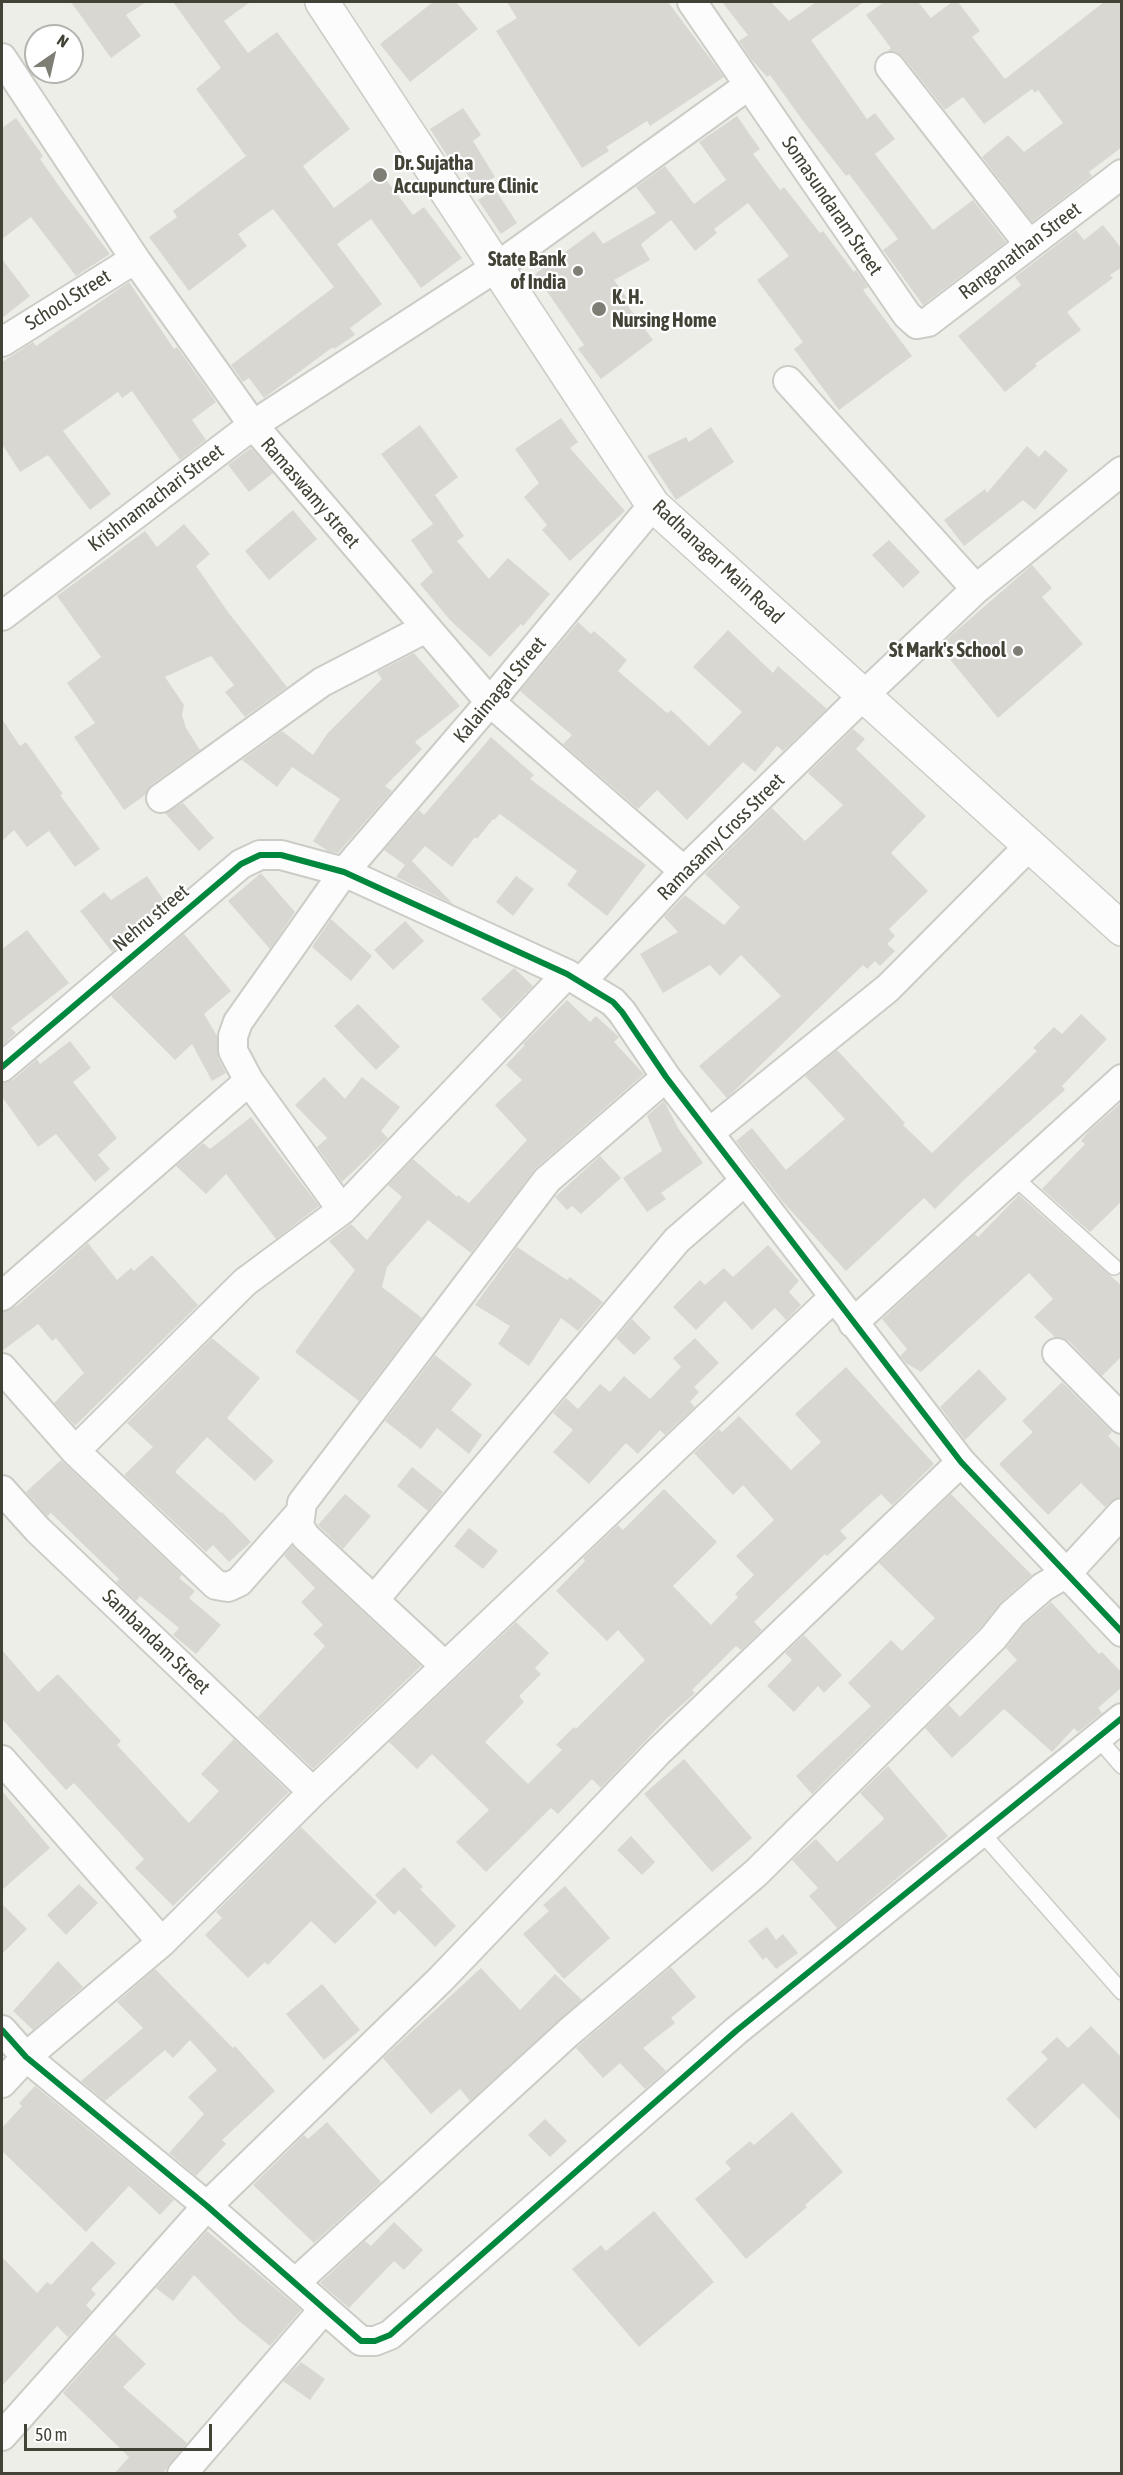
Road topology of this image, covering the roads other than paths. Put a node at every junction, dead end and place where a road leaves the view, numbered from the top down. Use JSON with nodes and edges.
{"nodes":[{"id":1,"x":322,"y":2,"type":"edge"},
{"id":2,"x":692,"y":2,"type":"edge"},
{"id":3,"x":2,"y":58,"type":"edge"},
{"id":4,"x":890,"y":67,"type":"dead end"},
{"id":5,"x":750,"y":85,"type":"junction"},
{"id":6,"x":1122,"y":174,"type":"edge"},
{"id":7,"x":1029,"y":244,"type":"junction"},
{"id":8,"x":135,"y":259,"type":"junction"},
{"id":9,"x":495,"y":268,"type":"junction"},
{"id":10,"x":917,"y":324,"type":"joint"},
{"id":11,"x":2,"y":342,"type":"edge"},
{"id":12,"x":788,"y":381,"type":"dead end"},
{"id":13,"x":253,"y":425,"type":"junction"},
{"id":14,"x":1122,"y":471,"type":"edge"},
{"id":15,"x":653,"y":505,"type":"junction"},
{"id":16,"x":976,"y":589,"type":"junction"},
{"id":17,"x":2,"y":616,"type":"edge"},
{"id":18,"x":426,"y":628,"type":"junction"},
{"id":19,"x":864,"y":695,"type":"junction"},
{"id":20,"x":490,"y":702,"type":"junction"},
{"id":21,"x":161,"y":798,"type":"dead end"},
{"id":22,"x":1030,"y":845,"type":"junction"},
{"id":23,"x":684,"y":871,"type":"junction"},
{"id":24,"x":344,"y":872,"type":"junction"},
{"id":25,"x":1122,"y":929,"type":"edge"},
{"id":26,"x":574,"y":978,"type":"junction"},
{"id":27,"x":2,"y":1067,"type":"edge"},
{"id":28,"x":666,"y":1077,"type":"junction"},
{"id":29,"x":1122,"y":1079,"type":"edge"},
{"id":30,"x":249,"y":1081,"type":"junction"},
{"id":31,"x":709,"y":1133,"type":"junction"},
{"id":32,"x":1014,"y":1177,"type":"junction"},
{"id":33,"x":745,"y":1181,"type":"junction"},
{"id":34,"x":342,"y":1210,"type":"junction"},
{"id":35,"x":1114,"y":1267,"type":"dead end"},
{"id":36,"x":2,"y":1296,"type":"edge"},
{"id":37,"x":833,"y":1298,"type":"junction"},
{"id":38,"x":853,"y":1323,"type":"junction"},
{"id":39,"x":1057,"y":1353,"type":"dead end"},
{"id":40,"x":2,"y":1368,"type":"edge"},
{"id":41,"x":1122,"y":1419,"type":"edge"},
{"id":42,"x":75,"y":1451,"type":"junction"},
{"id":43,"x":961,"y":1462,"type":"junction"},
{"id":44,"x":2,"y":1490,"type":"edge"},
{"id":45,"x":1122,"y":1513,"type":"edge"},
{"id":46,"x":299,"y":1514,"type":"junction"},
{"id":47,"x":1067,"y":1573,"type":"junction"},
{"id":48,"x":374,"y":1600,"type":"junction"},
{"id":49,"x":1122,"y":1632,"type":"edge"},
{"id":50,"x":445,"y":1666,"type":"junction"},
{"id":51,"x":1122,"y":1718,"type":"edge"},
{"id":52,"x":1097,"y":1737,"type":"junction"},
{"id":53,"x":2,"y":1760,"type":"edge"},
{"id":54,"x":1122,"y":1766,"type":"edge"},
{"id":55,"x":313,"y":1792,"type":"junction"},
{"id":56,"x":981,"y":1832,"type":"junction"},
{"id":57,"x":162,"y":1942,"type":"junction"},
{"id":58,"x":1122,"y":1992,"type":"edge"},
{"id":59,"x":2,"y":2030,"type":"edge"},
{"id":60,"x":26,"y":2057,"type":"junction"},
{"id":61,"x":2,"y":2083,"type":"edge"},
{"id":62,"x":207,"y":2206,"type":"junction"},
{"id":63,"x":295,"y":2283,"type":"junction"},
{"id":64,"x":324,"y":2309,"type":"junction"},
{"id":65,"x":2,"y":2436,"type":"edge"},
{"id":66,"x":182,"y":2474,"type":"edge"}],
"edges":[{"from":1,"to":9,"type":"street","name":"Radhanagar Main Road"},
{"from":2,"to":5,"type":"street","name":"Somasundaram Street"},
{"from":3,"to":8,"type":"street","name":"Ramaswamy street"},
{"from":4,"to":7,"type":"street"},
{"from":5,"to":9,"type":"street","name":"Krishnamachari Street"},
{"from":5,"to":10,"type":"street","name":"Somasundaram Street"},
{"from":6,"to":7,"type":"street","name":"Ranganathan Street"},
{"from":7,"to":10,"type":"street","name":"Ranganathan Street"},
{"from":8,"to":11,"type":"street","name":"School Street"},
{"from":8,"to":13,"type":"street","name":"Ramaswamy street"},
{"from":9,"to":13,"type":"street","name":"Krishnamachari Street"},
{"from":9,"to":15,"type":"street","name":"Radhanagar Main Road"},
{"from":12,"to":16,"type":"street"},
{"from":13,"to":17,"type":"street","name":"Krishnamachari Street"},
{"from":13,"to":18,"type":"street","name":"Ramaswamy street"},
{"from":14,"to":16,"type":"street","name":"Ramasamy Cross Street"},
{"from":15,"to":19,"type":"street","name":"Radhanagar Main Road"},
{"from":15,"to":20,"type":"street","name":"Kalaimagal Street"},
{"from":16,"to":19,"type":"street","name":"Ramasamy Cross Street"},
{"from":18,"to":20,"type":"street","name":"Ramaswamy street"},
{"from":18,"to":21,"type":"street"},
{"from":19,"to":22,"type":"street","name":"Radhanagar Main Road"},
{"from":19,"to":23,"type":"street","name":"Ramasamy Cross Street"},
{"from":20,"to":23,"type":"street","name":"Ramaswamy street"},
{"from":20,"to":24,"type":"street","name":"Kalaimagal Street"},
{"from":22,"to":25,"type":"street","name":"Radhanagar Main Road"},
{"from":22,"to":31,"type":"street"},
{"from":23,"to":26,"type":"street","name":"Ramasamy Cross Street"},
{"from":24,"to":26,"type":"street","name":"Nehru street"},
{"from":24,"to":27,"type":"street","name":"Nehru street"},
{"from":24,"to":30,"type":"street","name":"Kalaimagal Street"},
{"from":26,"to":28,"type":"street","name":"Nehru street"},
{"from":26,"to":34,"type":"street","name":"Ramasamy Cross Street"},
{"from":28,"to":31,"type":"street","name":"Nehru street"},
{"from":28,"to":46,"type":"street"},
{"from":29,"to":32,"type":"street"},
{"from":30,"to":34,"type":"street","name":"Kalaimagal Street"},
{"from":30,"to":36,"type":"street"},
{"from":31,"to":33,"type":"street","name":"Nehru street"},
{"from":32,"to":35,"type":"lane"},
{"from":32,"to":38,"type":"street"},
{"from":33,"to":37,"type":"street","name":"Nehru street"},
{"from":33,"to":48,"type":"street"},
{"from":34,"to":42,"type":"street","name":"Ramasamy Cross Street"},
{"from":37,"to":38,"type":"street","name":"Nehru street"},
{"from":37,"to":50,"type":"street"},
{"from":38,"to":43,"type":"street","name":"Nehru street"},
{"from":39,"to":41,"type":"street"},
{"from":40,"to":42,"type":"street"},
{"from":42,"to":46,"type":"street"},
{"from":43,"to":47,"type":"street","name":"Nehru street"},
{"from":43,"to":62,"type":"street"},
{"from":44,"to":55,"type":"street","name":"Sambandam Street"},
{"from":45,"to":47,"type":"street"},
{"from":46,"to":48,"type":"street"},
{"from":47,"to":49,"type":"street","name":"Nehru street"},
{"from":47,"to":63,"type":"street"},
{"from":48,"to":50,"type":"street"},
{"from":50,"to":55,"type":"street"},
{"from":51,"to":52,"type":"street"},
{"from":52,"to":54,"type":"lane"},
{"from":52,"to":56,"type":"street"},
{"from":53,"to":57,"type":"street"},
{"from":55,"to":57,"type":"street"},
{"from":56,"to":58,"type":"lane"},
{"from":56,"to":64,"type":"street"},
{"from":57,"to":60,"type":"street"},
{"from":59,"to":60,"type":"street"},
{"from":60,"to":61,"type":"street"},
{"from":60,"to":62,"type":"street"},
{"from":62,"to":63,"type":"street"},
{"from":62,"to":65,"type":"street"},
{"from":63,"to":64,"type":"street"},
{"from":64,"to":66,"type":"street"}]}
